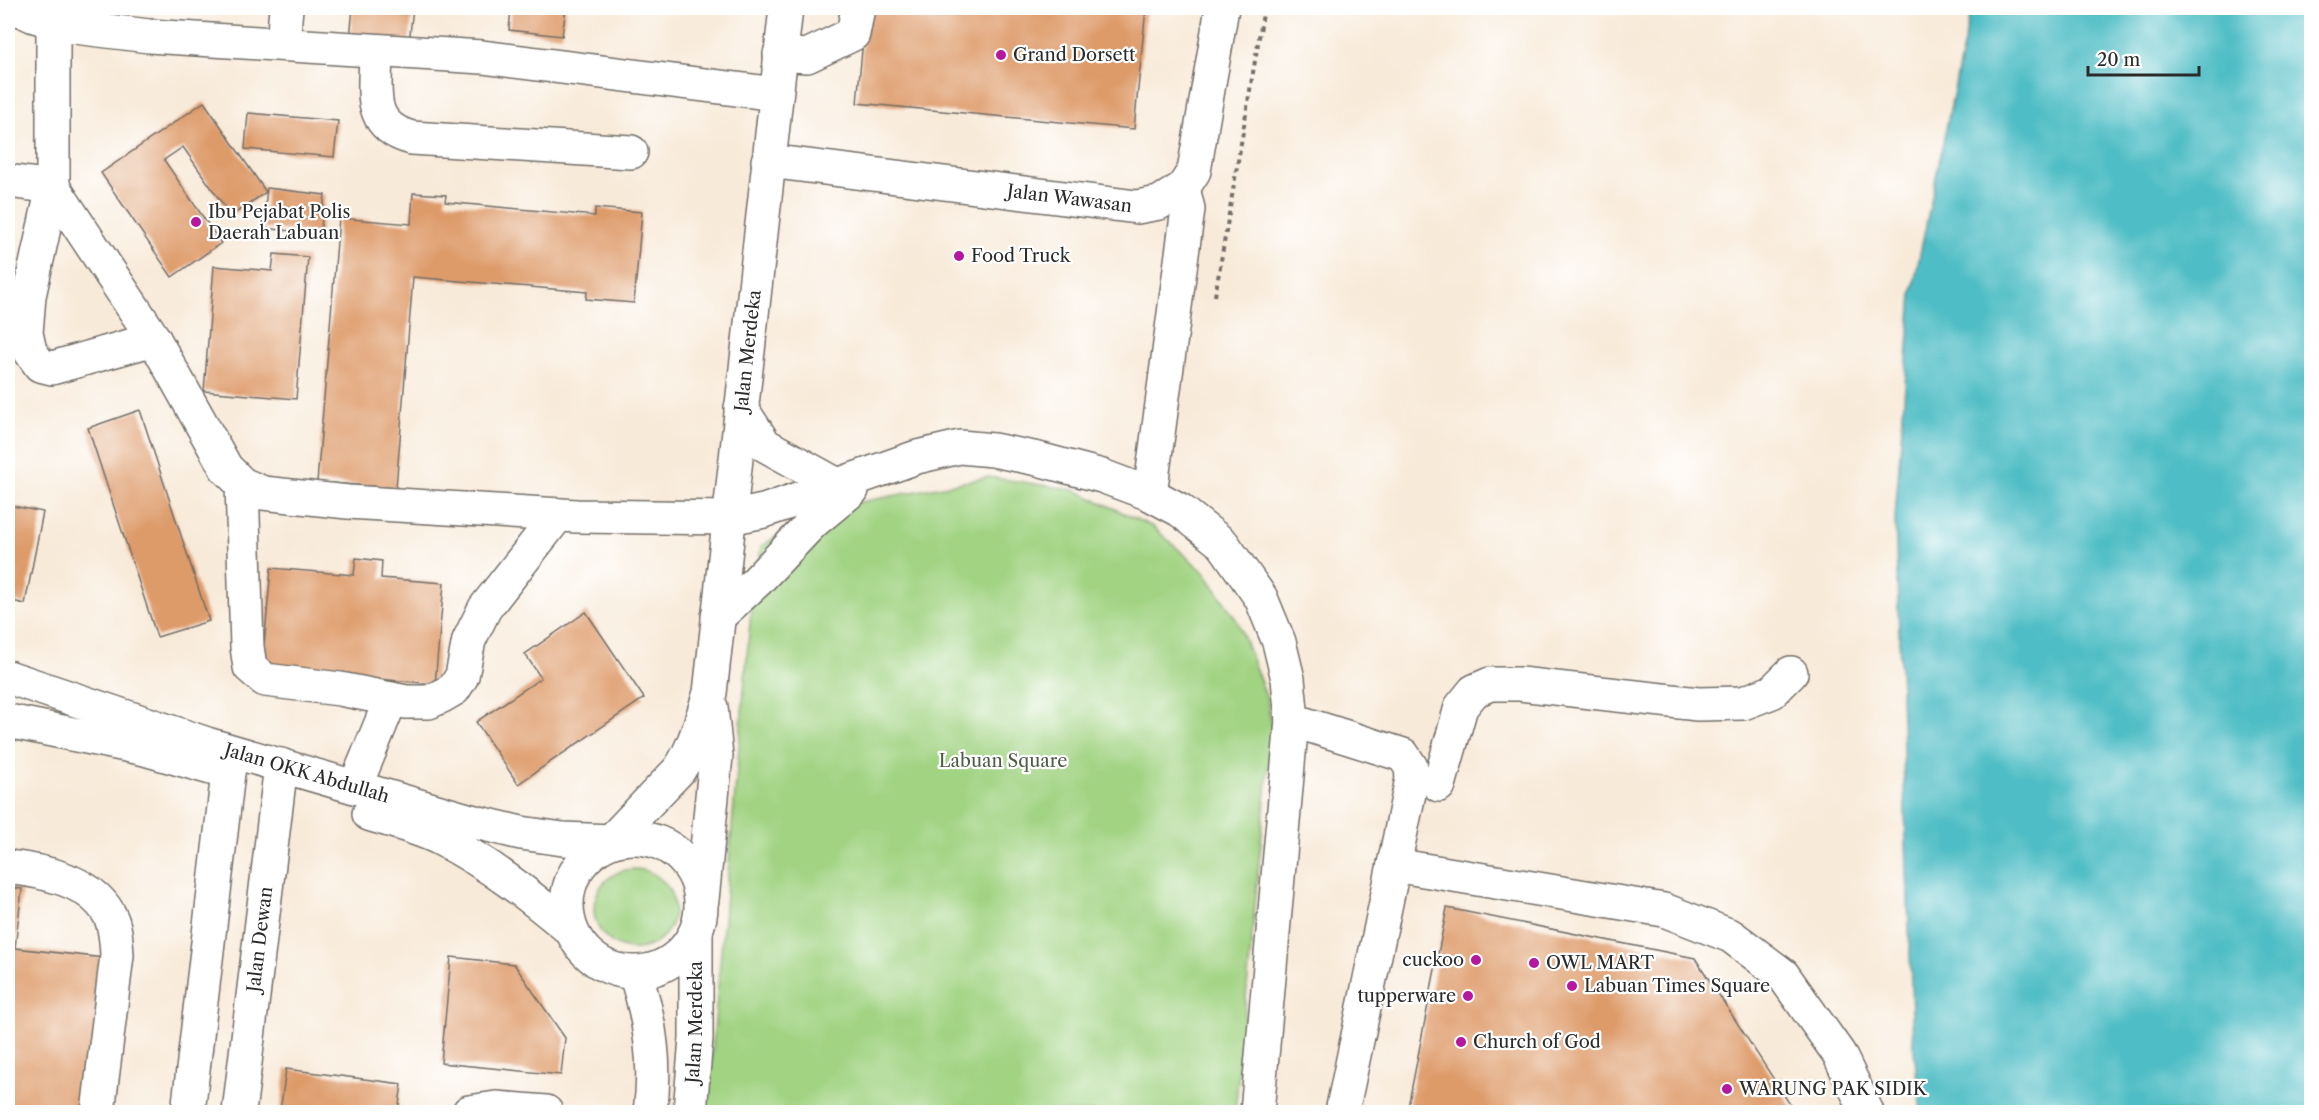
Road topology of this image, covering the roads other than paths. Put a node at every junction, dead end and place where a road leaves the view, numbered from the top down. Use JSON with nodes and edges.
{"nodes":[{"id":1,"x":17,"y":8,"type":"edge"},
{"id":2,"x":286,"y":8,"type":"edge"},
{"id":3,"x":786,"y":8,"type":"edge"},
{"id":4,"x":858,"y":8,"type":"edge"},
{"id":5,"x":1222,"y":8,"type":"edge"},
{"id":6,"x":53,"y":22,"type":"junction"},
{"id":7,"x":283,"y":44,"type":"junction"},
{"id":8,"x":376,"y":51,"type":"junction"},
{"id":9,"x":780,"y":54,"type":"junction"},
{"id":10,"x":776,"y":94,"type":"junction"},
{"id":11,"x":631,"y":152,"type":"dead end"},
{"id":12,"x":768,"y":161,"type":"junction"},
{"id":13,"x":8,"y":181,"type":"edge"},
{"id":14,"x":53,"y":187,"type":"junction"},
{"id":15,"x":1183,"y":188,"type":"junction"},
{"id":16,"x":154,"y":339,"type":"junction"},
{"id":17,"x":741,"y":408,"type":"junction"},
{"id":18,"x":873,"y":474,"type":"junction"},
{"id":19,"x":242,"y":484,"type":"junction"},
{"id":20,"x":839,"y":486,"type":"junction"},
{"id":21,"x":1150,"y":494,"type":"junction"},
{"id":22,"x":558,"y":515,"type":"junction"},
{"id":23,"x":729,"y":518,"type":"junction"},
{"id":24,"x":718,"y":617,"type":"junction"},
{"id":25,"x":1791,"y":673,"type":"dead end"},
{"id":26,"x":8,"y":677,"type":"edge"},
{"id":27,"x":710,"y":693,"type":"junction"},
{"id":28,"x":391,"y":699,"type":"junction"},
{"id":29,"x":8,"y":720,"type":"edge"},
{"id":30,"x":1292,"y":720,"type":"junction"},
{"id":31,"x":228,"y":773,"type":"junction"},
{"id":32,"x":279,"y":776,"type":"junction"},
{"id":33,"x":1439,"y":785,"type":"dead end"},
{"id":34,"x":355,"y":786,"type":"junction"},
{"id":35,"x":611,"y":840,"type":"junction"},
{"id":36,"x":1394,"y":865,"type":"junction"},
{"id":37,"x":8,"y":867,"type":"edge"},
{"id":38,"x":702,"y":900,"type":"junction"},
{"id":39,"x":571,"y":930,"type":"junction"},
{"id":40,"x":696,"y":932,"type":"junction"},
{"id":41,"x":636,"y":973,"type":"junction"},
{"id":42,"x":99,"y":1113,"type":"edge"},
{"id":43,"x":188,"y":1113,"type":"edge"},
{"id":44,"x":239,"y":1113,"type":"edge"},
{"id":45,"x":469,"y":1113,"type":"edge"},
{"id":46,"x":546,"y":1113,"type":"edge"},
{"id":47,"x":650,"y":1113,"type":"edge"},
{"id":48,"x":690,"y":1113,"type":"edge"},
{"id":49,"x":1257,"y":1113,"type":"edge"},
{"id":50,"x":1342,"y":1113,"type":"edge"},
{"id":51,"x":1868,"y":1113,"type":"edge"}],
"edges":[{"from":1,"to":6,"type":"street"},
{"from":2,"to":7,"type":"street"},
{"from":3,"to":9,"type":"street","name":"Jalan Merdeka"},
{"from":4,"to":9,"type":"street"},
{"from":5,"to":15,"type":"street"},
{"from":6,"to":7,"type":"street"},
{"from":6,"to":14,"type":"street"},
{"from":7,"to":8,"type":"street"},
{"from":8,"to":10,"type":"street"},
{"from":8,"to":11,"type":"street"},
{"from":9,"to":10,"type":"street","name":"Jalan Merdeka"},
{"from":10,"to":12,"type":"street","name":"Jalan Merdeka"},
{"from":12,"to":15,"type":"street","name":"Jalan Wawasan"},
{"from":12,"to":17,"type":"street","name":"Jalan Merdeka"},
{"from":13,"to":14,"type":"street"},
{"from":14,"to":16,"type":"street"},
{"from":14,"to":16,"type":"street"},
{"from":15,"to":21,"type":"street"},
{"from":16,"to":19,"type":"street"},
{"from":17,"to":20,"type":"street"},
{"from":17,"to":23,"type":"street","name":"Jalan Merdeka"},
{"from":18,"to":20,"type":"street"},
{"from":18,"to":21,"type":"street"},
{"from":18,"to":24,"type":"street"},
{"from":19,"to":22,"type":"street"},
{"from":19,"to":28,"type":"street"},
{"from":20,"to":23,"type":"street"},
{"from":21,"to":30,"type":"street"},
{"from":22,"to":23,"type":"street"},
{"from":22,"to":28,"type":"street"},
{"from":23,"to":24,"type":"street","name":"Jalan Merdeka"},
{"from":24,"to":27,"type":"street","name":"Jalan Merdeka"},
{"from":25,"to":33,"type":"street"},
{"from":26,"to":32,"type":"street","name":"Jalan OKK Abdullah"},
{"from":27,"to":35,"type":"street","name":"Jalan Merdeka"},
{"from":27,"to":38,"type":"street","name":"Jalan Merdeka"},
{"from":28,"to":34,"type":"street"},
{"from":29,"to":31,"type":"street","name":"Jalan OKK Abdullah"},
{"from":30,"to":36,"type":"street"},
{"from":30,"to":49,"type":"street"},
{"from":31,"to":32,"type":"street","name":"Jalan OKK Abdullah"},
{"from":31,"to":43,"type":"street"},
{"from":32,"to":34,"type":"street","name":"Jalan OKK Abdullah"},
{"from":32,"to":39,"type":"street","name":"Jalan OKK Abdullah"},
{"from":32,"to":44,"type":"street","name":"Jalan Dewan"},
{"from":34,"to":35,"type":"street","name":"Jalan OKK Abdullah"},
{"from":35,"to":38,"type":"street"},
{"from":35,"to":39,"type":"street"},
{"from":36,"to":50,"type":"street"},
{"from":36,"to":51,"type":"street"},
{"from":37,"to":42,"type":"street"},
{"from":38,"to":40,"type":"street"},
{"from":39,"to":41,"type":"street"},
{"from":40,"to":41,"type":"street"},
{"from":40,"to":48,"type":"street","name":"Jalan Merdeka"},
{"from":41,"to":47,"type":"street"},
{"from":45,"to":46,"type":"street"}]}
